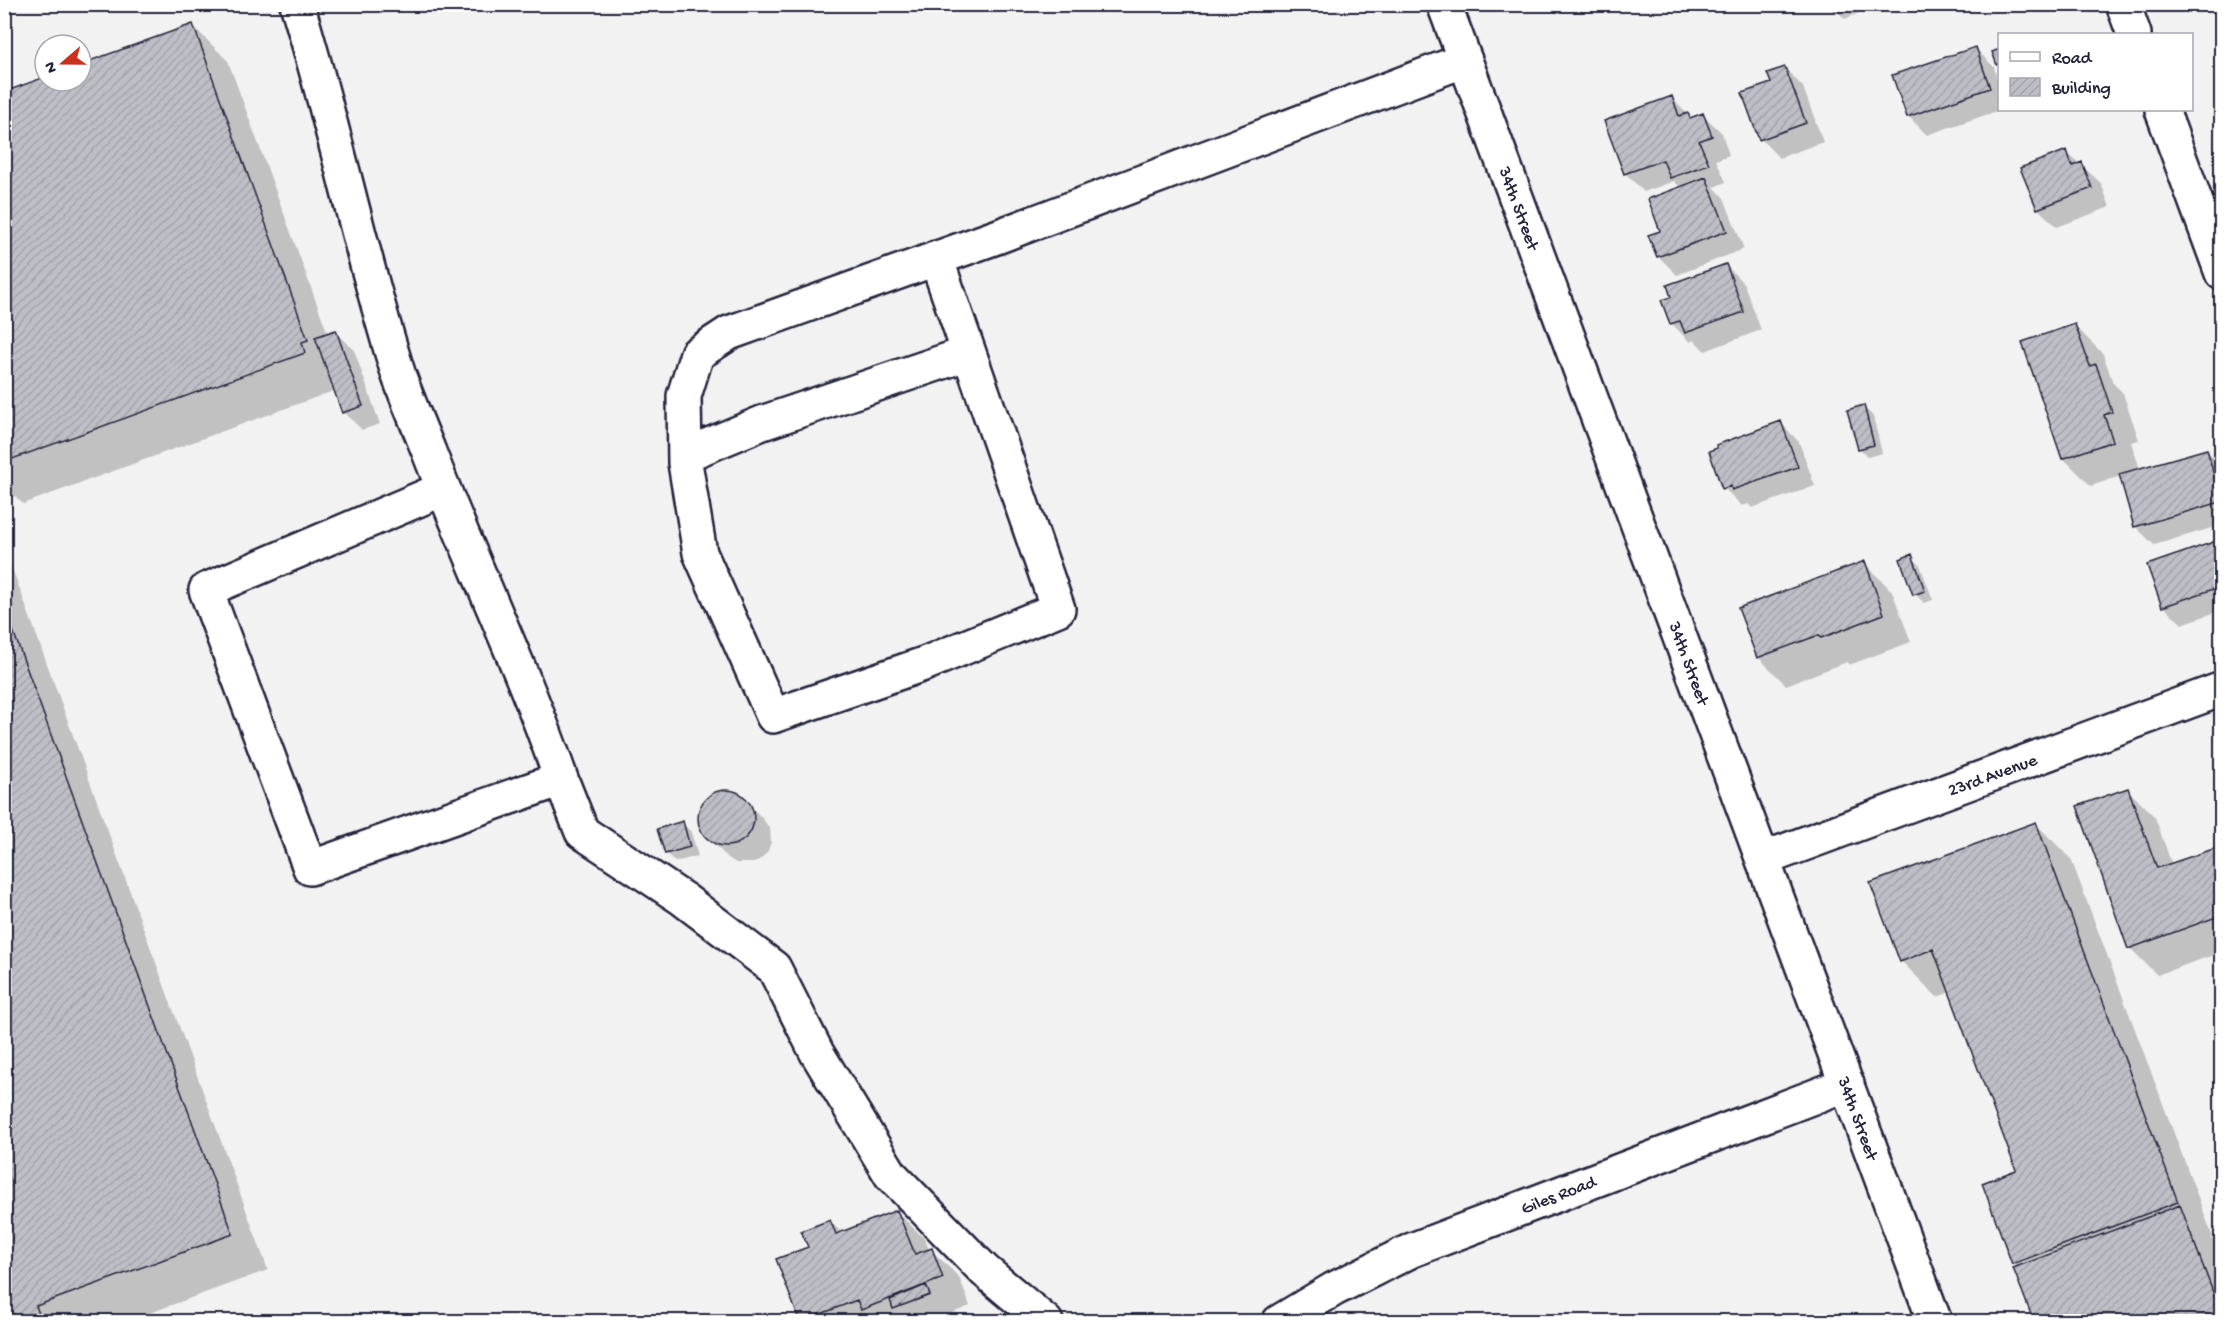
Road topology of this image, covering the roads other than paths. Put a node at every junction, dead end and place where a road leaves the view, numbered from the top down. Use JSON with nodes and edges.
{"nodes":[{"id":1,"x":297,"y":4,"type":"edge"},
{"id":2,"x":1444,"y":4,"type":"edge"},
{"id":3,"x":2123,"y":4,"type":"edge"},
{"id":4,"x":2134,"y":33,"type":"edge"},
{"id":5,"x":1465,"y":60,"type":"junction"},
{"id":6,"x":2162,"y":111,"type":"edge"},
{"id":7,"x":936,"y":258,"type":"junction"},
{"id":8,"x":2222,"y":273,"type":"edge"},
{"id":9,"x":969,"y":353,"type":"junction"},
{"id":10,"x":685,"y":455,"type":"junction"},
{"id":11,"x":443,"y":489,"type":"junction"},
{"id":12,"x":2222,"y":689,"type":"edge"},
{"id":13,"x":561,"y":779,"type":"junction"},
{"id":14,"x":1763,"y":859,"type":"junction"},
{"id":15,"x":1846,"y":1084,"type":"junction"},
{"id":16,"x":1046,"y":1322,"type":"edge"},
{"id":17,"x":1279,"y":1322,"type":"edge"},
{"id":18,"x":1935,"y":1322,"type":"edge"}],
"edges":[{"from":1,"to":11,"type":"street"},
{"from":2,"to":5,"type":"street","name":"34th Street"},
{"from":3,"to":4,"type":"street"},
{"from":5,"to":7,"type":"street"},
{"from":5,"to":14,"type":"street","name":"34th Street"},
{"from":6,"to":8,"type":"street"},
{"from":7,"to":9,"type":"street"},
{"from":7,"to":10,"type":"street"},
{"from":9,"to":10,"type":"street"},
{"from":9,"to":10,"type":"street"},
{"from":11,"to":13,"type":"street"},
{"from":11,"to":13,"type":"street"},
{"from":12,"to":14,"type":"street","name":"23rd Avenue"},
{"from":13,"to":16,"type":"street"},
{"from":14,"to":15,"type":"street","name":"34th Street"},
{"from":15,"to":17,"type":"street","name":"Giles Road"},
{"from":15,"to":18,"type":"street","name":"34th Street"}]}
